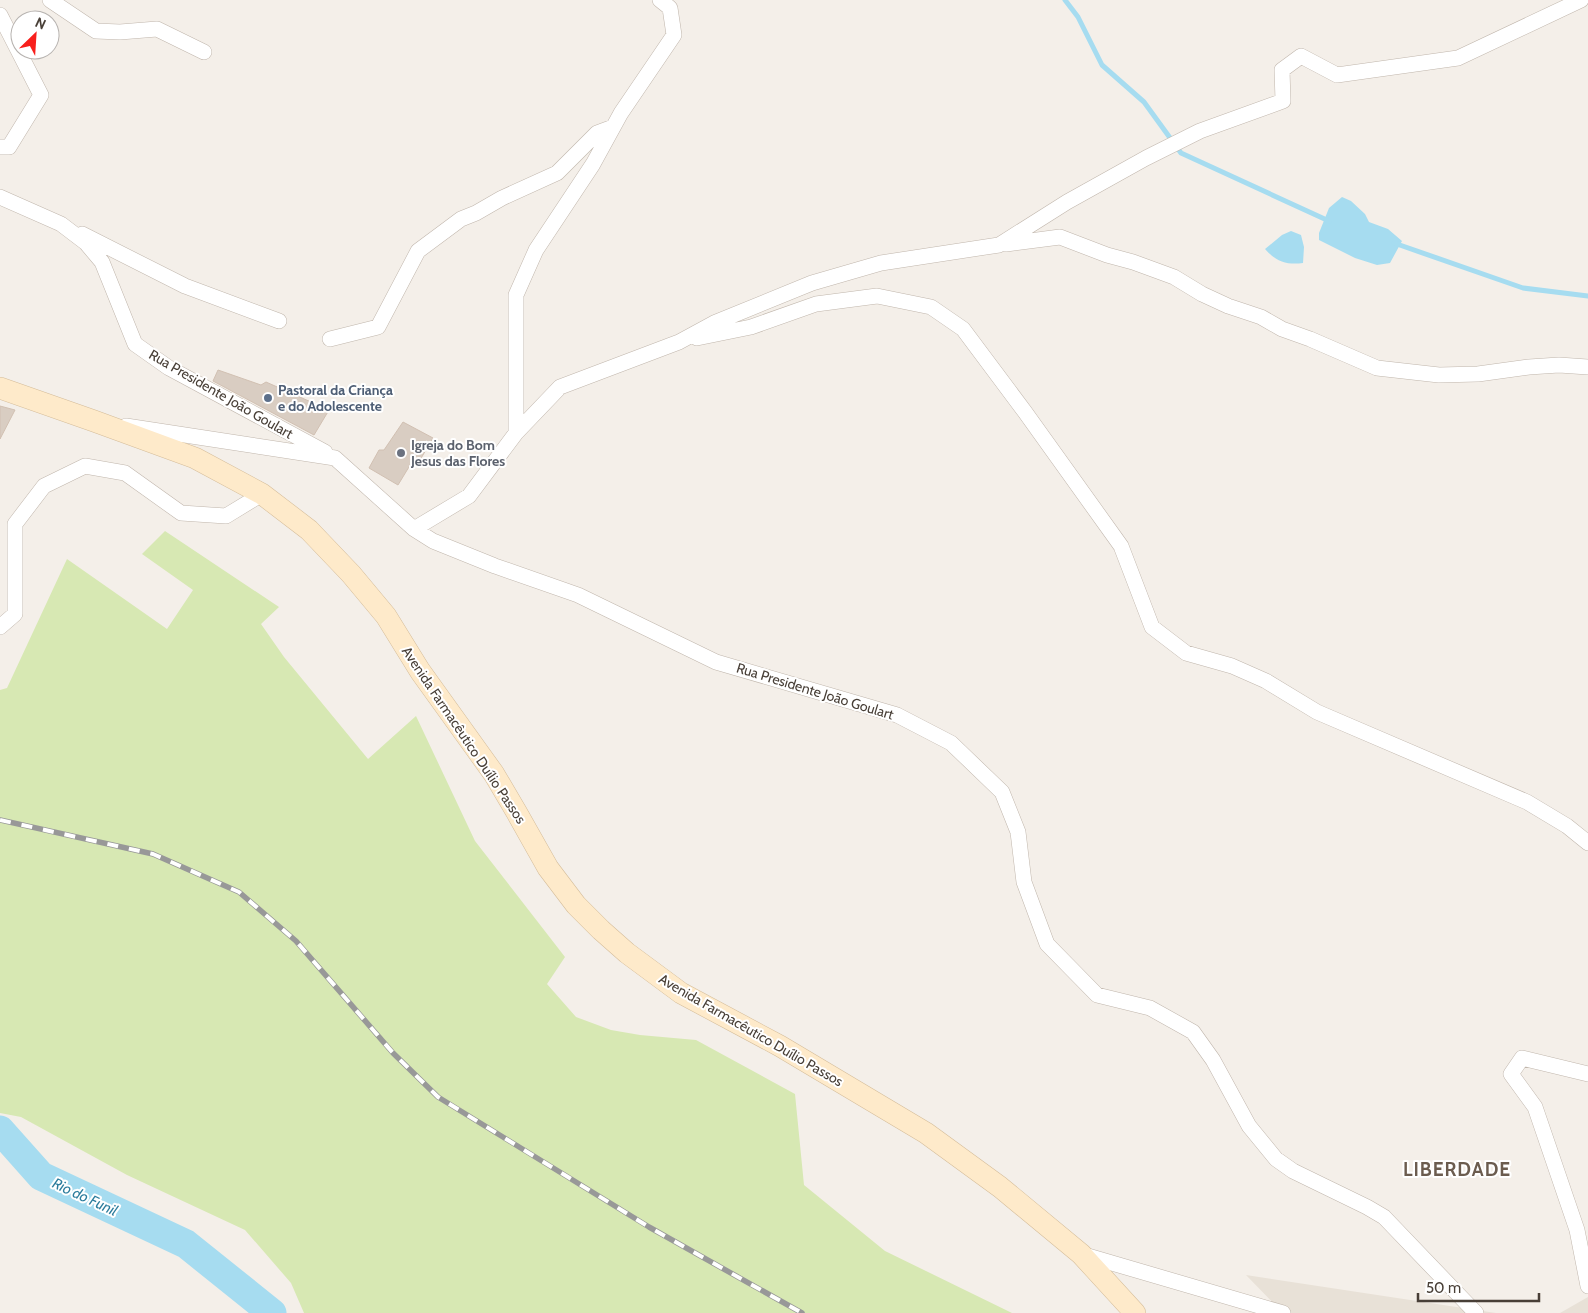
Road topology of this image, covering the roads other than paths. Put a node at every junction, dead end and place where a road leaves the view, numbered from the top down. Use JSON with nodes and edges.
{"nodes":[{"id":1,"x":50,"y":0,"type":"edge"},
{"id":2,"x":660,"y":0,"type":"edge"},
{"id":3,"x":1581,"y":0,"type":"edge"},
{"id":4,"x":0,"y":15,"type":"edge"},
{"id":5,"x":204,"y":52,"type":"dead end"},
{"id":6,"x":613,"y":127,"type":"junction"},
{"id":7,"x":0,"y":146,"type":"edge"},
{"id":8,"x":0,"y":197,"type":"edge"},
{"id":9,"x":60,"y":224,"type":"junction"},
{"id":10,"x":999,"y":245,"type":"junction"},
{"id":11,"x":278,"y":321,"type":"dead end"},
{"id":12,"x":330,"y":339,"type":"dead end"},
{"id":13,"x":679,"y":342,"type":"junction"},
{"id":14,"x":1588,"y":367,"type":"edge"},
{"id":15,"x":0,"y":388,"type":"edge"},
{"id":16,"x":94,"y":420,"type":"junction"},
{"id":17,"x":516,"y":433,"type":"junction"},
{"id":18,"x":335,"y":458,"type":"junction"},
{"id":19,"x":262,"y":494,"type":"junction"},
{"id":20,"x":414,"y":529,"type":"junction"},
{"id":21,"x":0,"y":627,"type":"edge"},
{"id":22,"x":1588,"y":843,"type":"edge"},
{"id":23,"x":1588,"y":1074,"type":"edge"},
{"id":24,"x":1582,"y":1230,"type":"edge"},
{"id":25,"x":1081,"y":1254,"type":"junction"},
{"id":26,"x":1588,"y":1286,"type":"edge"},
{"id":27,"x":1135,"y":1313,"type":"edge"},
{"id":28,"x":1283,"y":1313,"type":"edge"},
{"id":29,"x":1476,"y":1313,"type":"edge"}],
"edges":[{"from":1,"to":5,"type":"street"},
{"from":2,"to":6,"type":"street"},
{"from":3,"to":10,"type":"street"},
{"from":4,"to":7,"type":"street"},
{"from":6,"to":12,"type":"street"},
{"from":6,"to":17,"type":"street"},
{"from":8,"to":9,"type":"street","name":"Rua Presidente João Goulart"},
{"from":9,"to":11,"type":"street"},
{"from":9,"to":18,"type":"street","name":"Rua Presidente João Goulart"},
{"from":10,"to":13,"type":"street"},
{"from":10,"to":14,"type":"street"},
{"from":13,"to":17,"type":"street"},
{"from":13,"to":22,"type":"street"},
{"from":15,"to":16,"type":"main road","name":"Avenida Farmacêutico Duílio Passos"},
{"from":16,"to":18,"type":"street","name":"Rua Presidente João Goulart"},
{"from":16,"to":19,"type":"main road","name":"Avenida Farmacêutico Duílio Passos"},
{"from":17,"to":20,"type":"street"},
{"from":18,"to":20,"type":"street","name":"Rua Presidente João Goulart"},
{"from":19,"to":21,"type":"street"},
{"from":19,"to":25,"type":"main road","name":"Avenida Farmacêutico Duílio Passos"},
{"from":20,"to":29,"type":"street","name":"Rua Presidente João Goulart"},
{"from":23,"to":24,"type":"street"},
{"from":24,"to":26,"type":"street"},
{"from":25,"to":27,"type":"main road","name":"Avenida Farmacêutico Duílio Passos"},
{"from":25,"to":28,"type":"street"}]}
